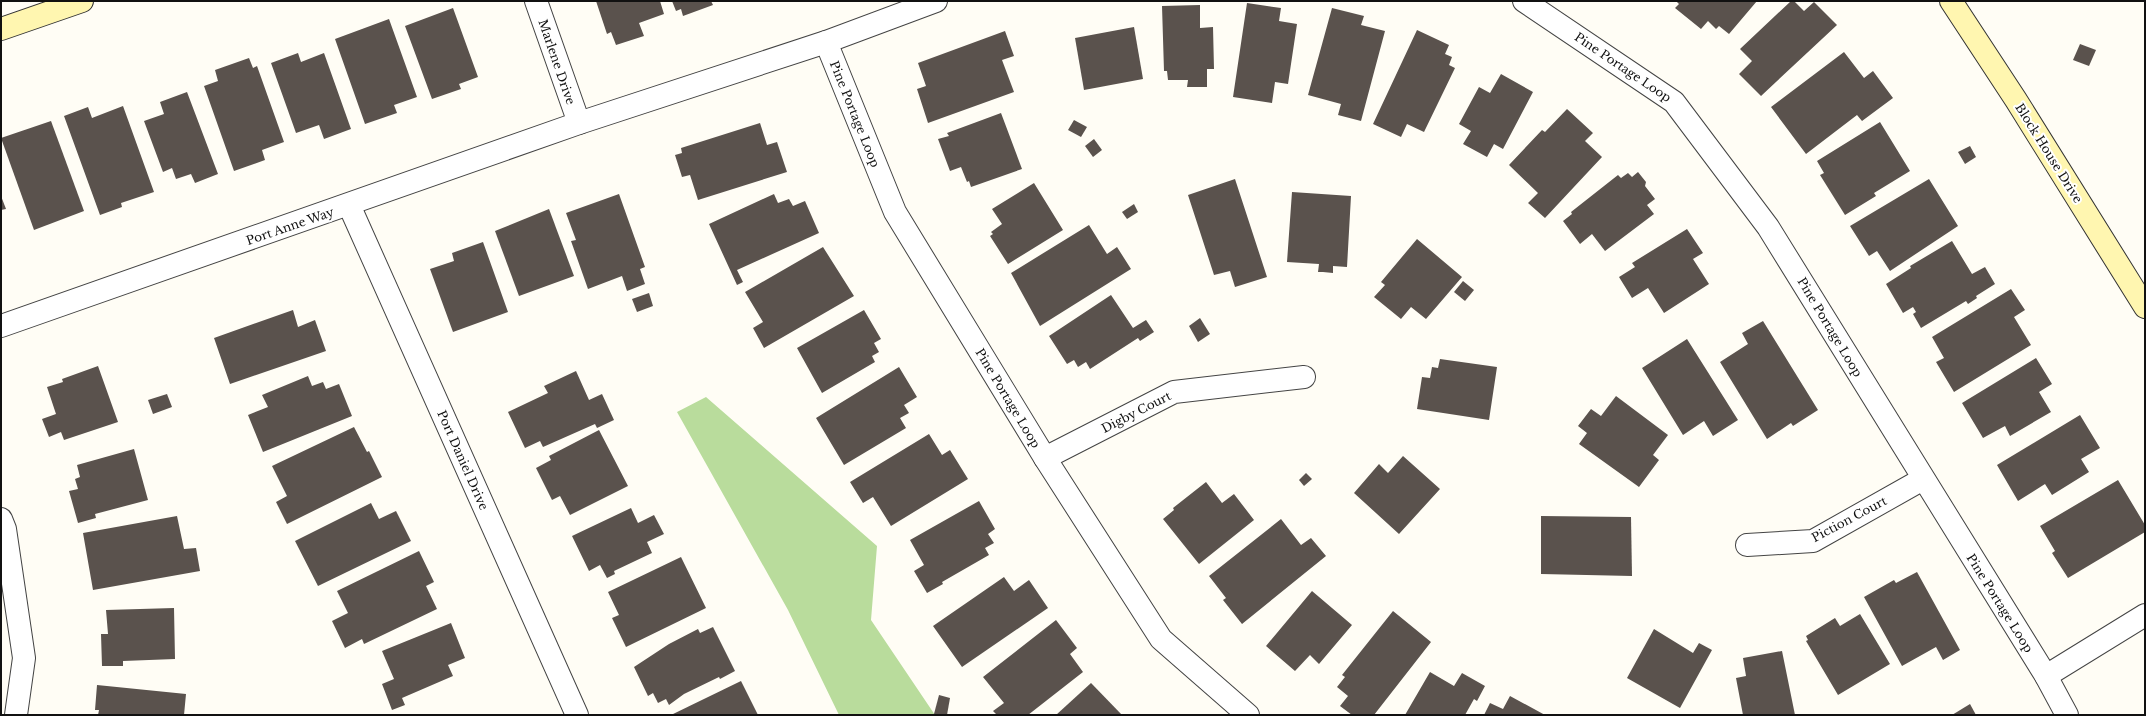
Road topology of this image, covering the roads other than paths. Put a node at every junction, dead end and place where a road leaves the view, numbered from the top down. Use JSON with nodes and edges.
{"nodes":[{"id":1,"x":82,"y":1,"type":"edge"},
{"id":2,"x":536,"y":1,"type":"edge"},
{"id":3,"x":936,"y":1,"type":"edge"},
{"id":4,"x":1524,"y":1,"type":"edge"},
{"id":5,"x":1951,"y":1,"type":"edge"},
{"id":6,"x":1,"y":29,"type":"edge"},
{"id":7,"x":826,"y":42,"type":"junction"},
{"id":8,"x":579,"y":123,"type":"junction"},
{"id":9,"x":350,"y":205,"type":"junction"},
{"id":10,"x":2145,"y":307,"type":"edge"},
{"id":11,"x":1,"y":326,"type":"edge"},
{"id":12,"x":1304,"y":378,"type":"dead end"},
{"id":13,"x":1044,"y":458,"type":"junction"},
{"id":14,"x":1923,"y":479,"type":"junction"},
{"id":15,"x":1,"y":519,"type":"edge"},
{"id":16,"x":1746,"y":545,"type":"dead end"},
{"id":17,"x":2145,"y":616,"type":"edge"},
{"id":18,"x":2046,"y":676,"type":"junction"},
{"id":19,"x":16,"y":715,"type":"edge"},
{"id":20,"x":577,"y":715,"type":"edge"},
{"id":21,"x":1248,"y":715,"type":"edge"},
{"id":22,"x":2067,"y":715,"type":"edge"}],
"edges":[{"from":1,"to":6,"type":"street"},
{"from":2,"to":8,"type":"street","name":"Marlene Drive"},
{"from":3,"to":7,"type":"street"},
{"from":4,"to":14,"type":"street","name":"Pine Portage Loop"},
{"from":5,"to":10,"type":"street","name":"Block House Drive"},
{"from":7,"to":8,"type":"street"},
{"from":7,"to":13,"type":"street","name":"Pine Portage Loop"},
{"from":8,"to":9,"type":"street","name":"Port Anne Way"},
{"from":9,"to":11,"type":"street","name":"Port Anne Way"},
{"from":9,"to":20,"type":"street","name":"Port Daniel Drive"},
{"from":12,"to":13,"type":"street","name":"Digby Court"},
{"from":13,"to":21,"type":"street","name":"Pine Portage Loop"},
{"from":14,"to":16,"type":"street","name":"Piction Court"},
{"from":14,"to":18,"type":"street","name":"Pine Portage Loop"},
{"from":15,"to":19,"type":"street"},
{"from":17,"to":18,"type":"street"},
{"from":18,"to":22,"type":"street","name":"Pine Portage Loop"}]}
